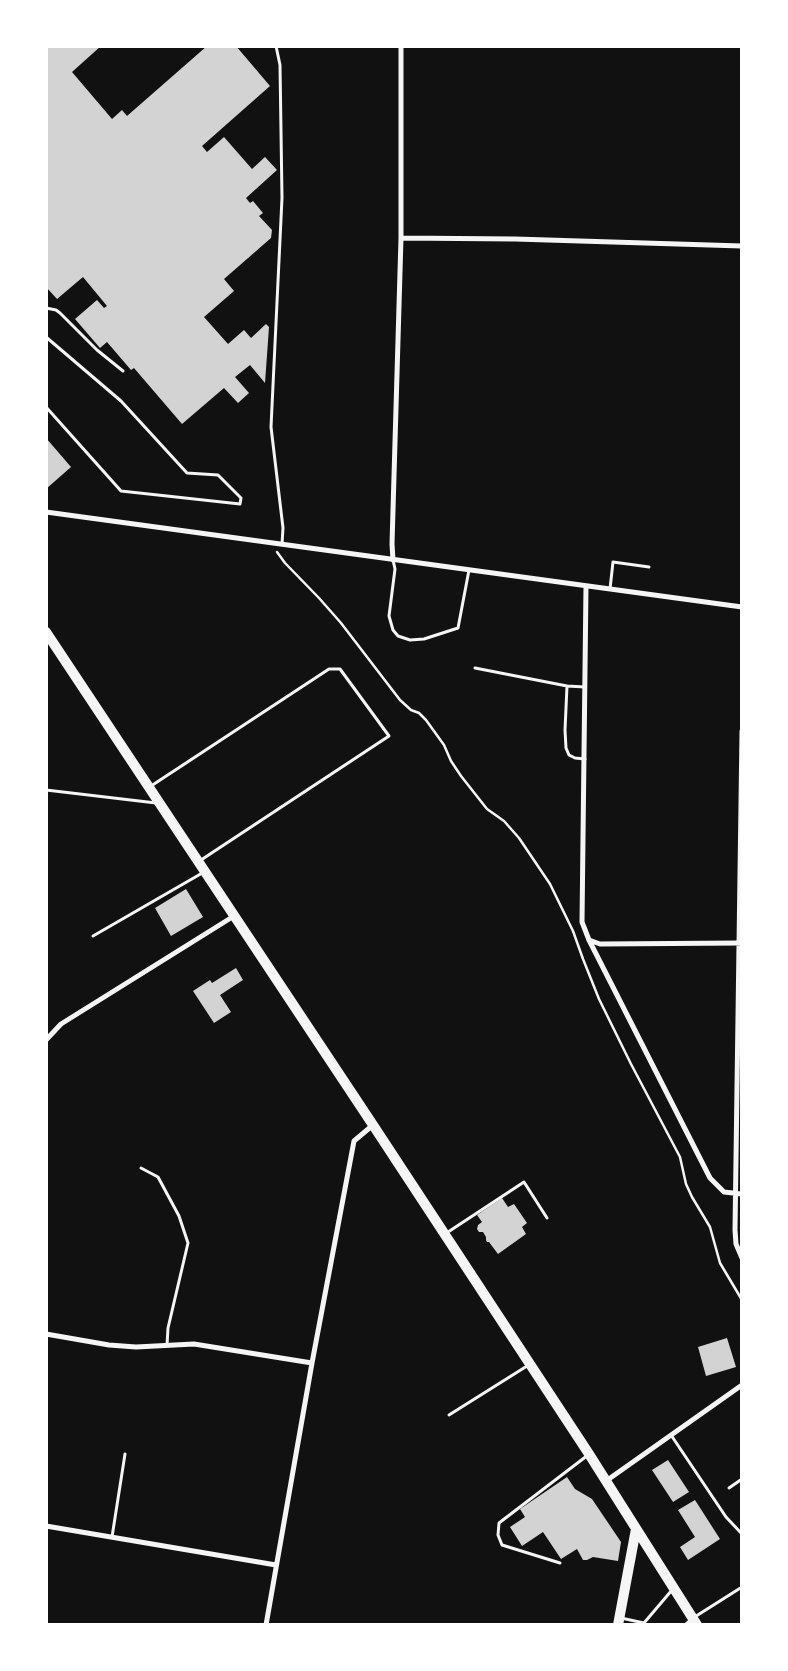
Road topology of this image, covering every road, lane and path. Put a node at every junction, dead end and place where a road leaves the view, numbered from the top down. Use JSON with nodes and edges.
{"nodes":[{"id":1,"x":276,"y":46,"type":"edge"},
{"id":2,"x":401,"y":46,"type":"edge"},
{"id":3,"x":401,"y":238,"type":"junction"},
{"id":4,"x":742,"y":246,"type":"edge"},
{"id":5,"x":46,"y":308,"type":"edge"},
{"id":6,"x":46,"y":337,"type":"edge"},
{"id":7,"x":123,"y":370,"type":"dead end"},
{"id":8,"x":46,"y":407,"type":"edge"},
{"id":9,"x":46,"y":512,"type":"edge"},
{"id":10,"x":270,"y":543,"type":"junction"},
{"id":11,"x":282,"y":544,"type":"junction"},
{"id":12,"x":394,"y":560,"type":"junction"},
{"id":13,"x":649,"y":566,"type":"dead end"},
{"id":14,"x":469,"y":570,"type":"junction"},
{"id":15,"x":586,"y":586,"type":"junction"},
{"id":16,"x":610,"y":589,"type":"junction"},
{"id":17,"x":742,"y":607,"type":"edge"},
{"id":18,"x":46,"y":632,"type":"edge"},
{"id":19,"x":474,"y":668,"type":"dead end"},
{"id":20,"x":567,"y":686,"type":"junction"},
{"id":21,"x":586,"y":687,"type":"junction"},
{"id":22,"x":742,"y":731,"type":"edge"},
{"id":23,"x":585,"y":758,"type":"junction"},
{"id":24,"x":149,"y":788,"type":"junction"},
{"id":25,"x":46,"y":790,"type":"edge"},
{"id":26,"x":160,"y":803,"type":"junction"},
{"id":27,"x":198,"y":862,"type":"junction"},
{"id":28,"x":205,"y":872,"type":"junction"},
{"id":29,"x":234,"y":916,"type":"junction"},
{"id":30,"x":93,"y":936,"type":"dead end"},
{"id":31,"x":588,"y":940,"type":"junction"},
{"id":32,"x":740,"y":943,"type":"edge"},
{"id":33,"x":46,"y":1040,"type":"edge"},
{"id":34,"x":373,"y":1124,"type":"junction"},
{"id":35,"x":141,"y":1168,"type":"dead end"},
{"id":36,"x":739,"y":1194,"type":"edge"},
{"id":37,"x":547,"y":1218,"type":"dead end"},
{"id":38,"x":445,"y":1235,"type":"junction"},
{"id":39,"x":742,"y":1258,"type":"edge"},
{"id":40,"x":742,"y":1300,"type":"edge"},
{"id":41,"x":46,"y":1334,"type":"edge"},
{"id":42,"x":167,"y":1345,"type":"junction"},
{"id":43,"x":312,"y":1363,"type":"junction"},
{"id":44,"x":530,"y":1364,"type":"junction"},
{"id":45,"x":742,"y":1385,"type":"edge"},
{"id":46,"x":449,"y":1415,"type":"dead end"},
{"id":47,"x":671,"y":1435,"type":"junction"},
{"id":48,"x":125,"y":1454,"type":"dead end"},
{"id":49,"x":589,"y":1454,"type":"junction"},
{"id":50,"x":742,"y":1479,"type":"edge"},
{"id":51,"x":606,"y":1481,"type":"junction"},
{"id":52,"x":729,"y":1488,"type":"dead end"},
{"id":53,"x":46,"y":1526,"type":"edge"},
{"id":54,"x":636,"y":1529,"type":"junction"},
{"id":55,"x":742,"y":1534,"type":"edge"},
{"id":56,"x":112,"y":1537,"type":"junction"},
{"id":57,"x":560,"y":1563,"type":"dead end"},
{"id":58,"x":276,"y":1565,"type":"junction"},
{"id":59,"x":742,"y":1587,"type":"edge"},
{"id":60,"x":674,"y":1588,"type":"junction"},
{"id":61,"x":619,"y":1621,"type":"edge"},
{"id":62,"x":692,"y":1622,"type":"edge"},
{"id":63,"x":266,"y":1625,"type":"edge"}],
"edges":[{"from":1,"to":11,"type":"lane"},
{"from":2,"to":3,"type":"street"},
{"from":3,"to":4,"type":"street"},
{"from":3,"to":12,"type":"street"},
{"from":5,"to":7,"type":"lane"},
{"from":6,"to":8,"type":"lane"},
{"from":9,"to":10,"type":"street"},
{"from":10,"to":11,"type":"street"},
{"from":10,"to":40,"type":"path"},
{"from":11,"to":12,"type":"street"},
{"from":12,"to":14,"type":"street"},
{"from":12,"to":14,"type":"lane"},
{"from":13,"to":16,"type":"lane"},
{"from":14,"to":15,"type":"street"},
{"from":15,"to":16,"type":"street"},
{"from":15,"to":21,"type":"street"},
{"from":16,"to":17,"type":"street"},
{"from":18,"to":24,"type":"main road"},
{"from":19,"to":20,"type":"lane"},
{"from":20,"to":21,"type":"lane"},
{"from":20,"to":23,"type":"lane"},
{"from":21,"to":23,"type":"street"},
{"from":22,"to":32,"type":"street"},
{"from":23,"to":31,"type":"street"},
{"from":24,"to":26,"type":"main road"},
{"from":24,"to":27,"type":"lane"},
{"from":25,"to":26,"type":"lane"},
{"from":26,"to":27,"type":"main road"},
{"from":27,"to":28,"type":"main road"},
{"from":28,"to":29,"type":"main road"},
{"from":28,"to":30,"type":"lane"},
{"from":29,"to":33,"type":"street"},
{"from":29,"to":34,"type":"main road"},
{"from":31,"to":32,"type":"street"},
{"from":31,"to":36,"type":"street"},
{"from":32,"to":36,"type":"street"},
{"from":34,"to":38,"type":"main road"},
{"from":34,"to":43,"type":"street"},
{"from":35,"to":42,"type":"lane"},
{"from":36,"to":39,"type":"street"},
{"from":37,"to":38,"type":"lane"},
{"from":38,"to":44,"type":"main road"},
{"from":41,"to":42,"type":"street"},
{"from":42,"to":43,"type":"street"},
{"from":43,"to":58,"type":"street"},
{"from":44,"to":46,"type":"lane"},
{"from":44,"to":49,"type":"main road"},
{"from":45,"to":47,"type":"street"},
{"from":47,"to":51,"type":"street"},
{"from":47,"to":55,"type":"lane"},
{"from":48,"to":56,"type":"lane"},
{"from":49,"to":51,"type":"main road"},
{"from":49,"to":57,"type":"lane"},
{"from":50,"to":52,"type":"lane"},
{"from":51,"to":54,"type":"main road"},
{"from":53,"to":56,"type":"street"},
{"from":54,"to":60,"type":"main road"},
{"from":54,"to":61,"type":"main road"},
{"from":56,"to":58,"type":"street"},
{"from":58,"to":63,"type":"street"},
{"from":59,"to":62,"type":"lane"},
{"from":60,"to":61,"type":"lane"},
{"from":60,"to":62,"type":"main road"}]}
